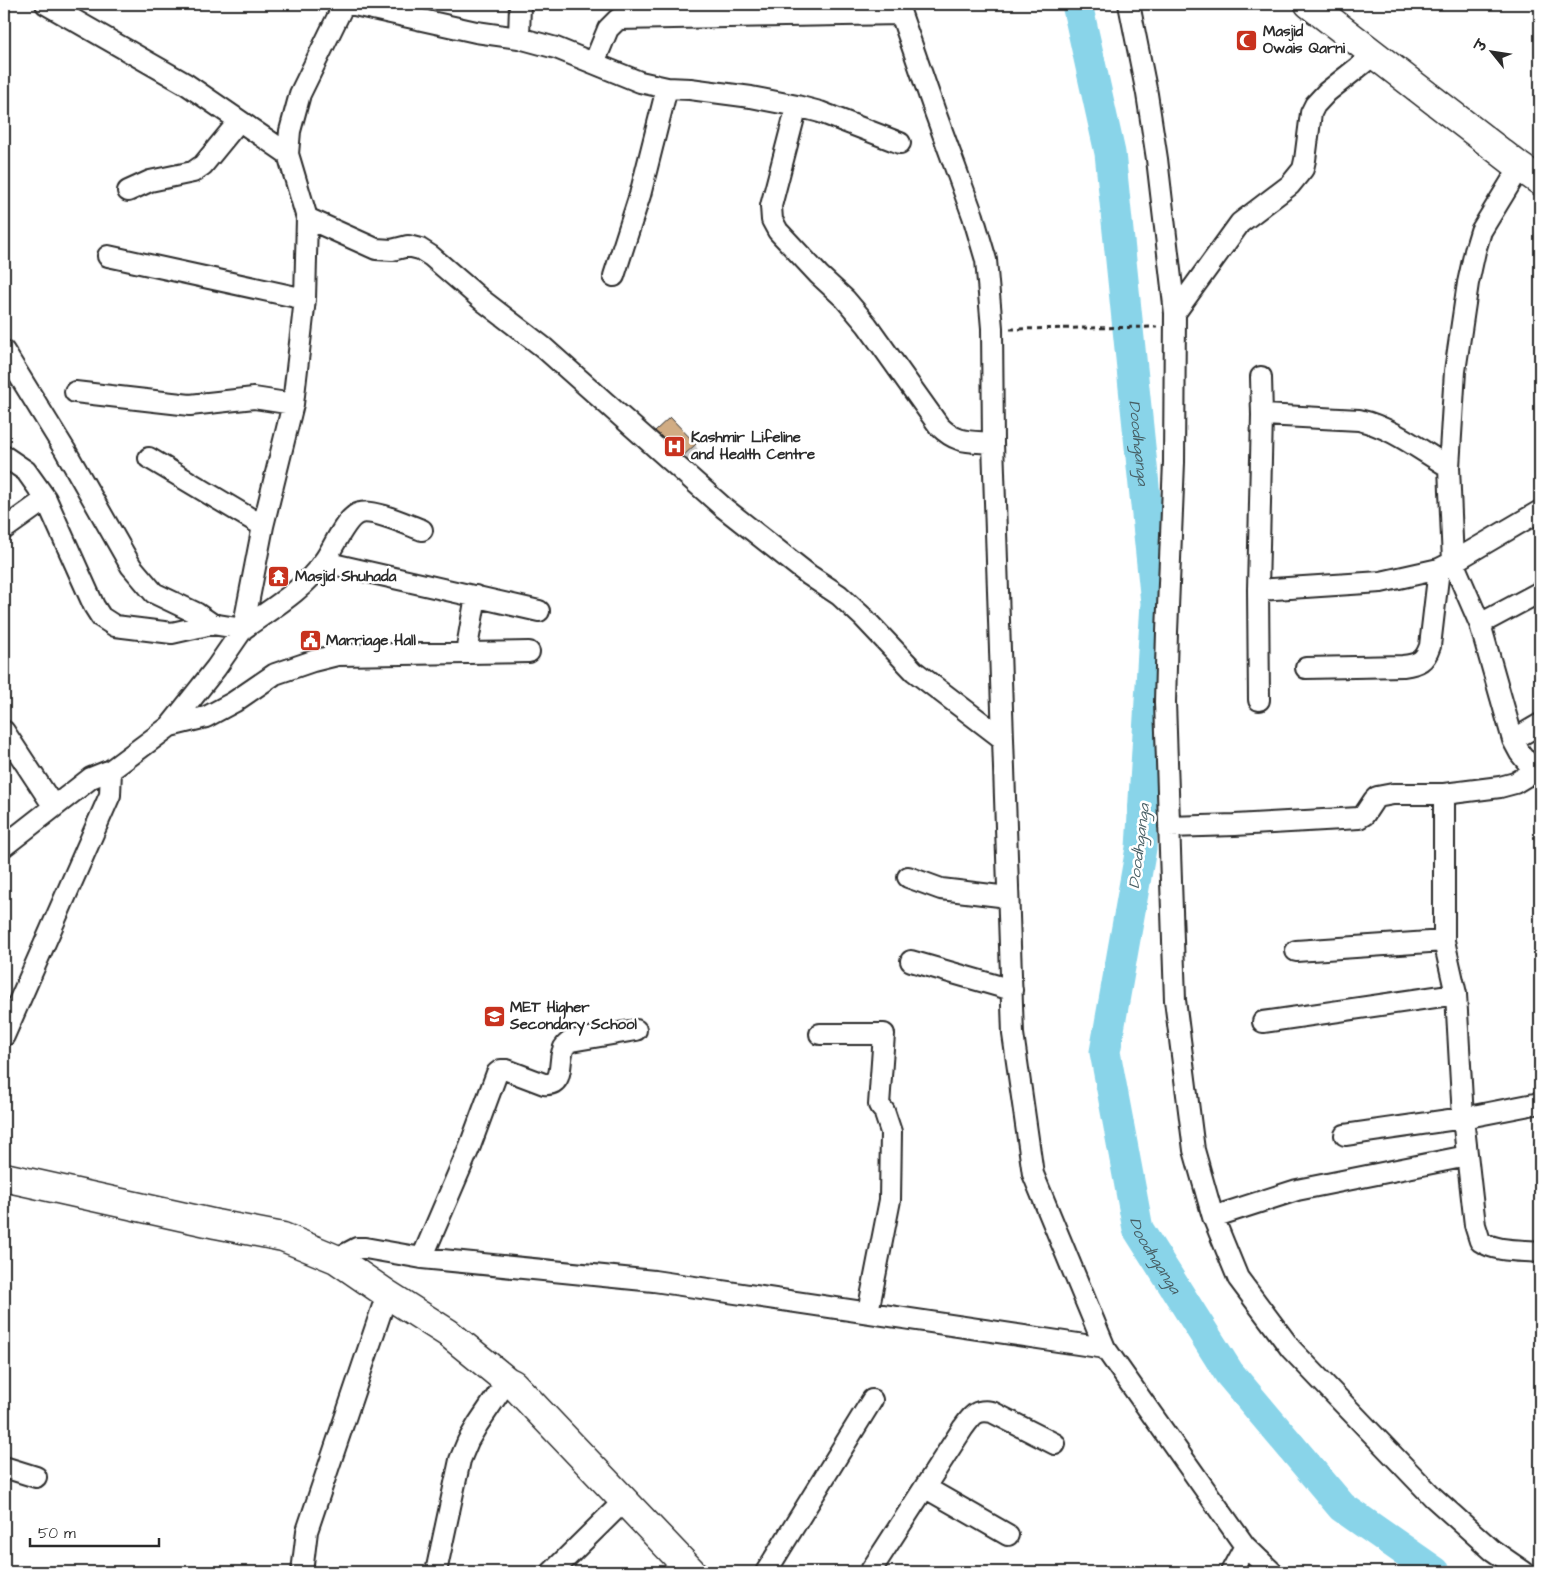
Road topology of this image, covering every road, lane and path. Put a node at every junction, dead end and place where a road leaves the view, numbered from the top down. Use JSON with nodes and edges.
{"nodes":[{"id":1,"x":46,"y":4,"type":"edge"},
{"id":2,"x":344,"y":4,"type":"edge"},
{"id":3,"x":350,"y":4,"type":"edge"},
{"id":4,"x":520,"y":4,"type":"edge"},
{"id":5,"x":1128,"y":4,"type":"edge"},
{"id":6,"x":1309,"y":4,"type":"edge"},
{"id":7,"x":898,"y":9,"type":"edge"},
{"id":8,"x":519,"y":38,"type":"junction"},
{"id":9,"x":1375,"y":54,"type":"junction"},
{"id":10,"x":594,"y":63,"type":"junction"},
{"id":11,"x":667,"y":88,"type":"junction"},
{"id":12,"x":797,"y":106,"type":"junction"},
{"id":13,"x":239,"y":121,"type":"junction"},
{"id":14,"x":900,"y":143,"type":"dead end"},
{"id":15,"x":288,"y":154,"type":"junction"},
{"id":16,"x":1530,"y":174,"type":"edge"},
{"id":17,"x":128,"y":191,"type":"dead end"},
{"id":18,"x":307,"y":218,"type":"junction"},
{"id":19,"x":108,"y":256,"type":"dead end"},
{"id":20,"x":614,"y":276,"type":"dead end"},
{"id":21,"x":305,"y":299,"type":"junction"},
{"id":22,"x":1175,"y":313,"type":"junction"},
{"id":23,"x":1158,"y":327,"type":"dead end"},
{"id":24,"x":1007,"y":329,"type":"dead end"},
{"id":25,"x":4,"y":351,"type":"edge"},
{"id":26,"x":1261,"y":377,"type":"dead end"},
{"id":27,"x":75,"y":392,"type":"dead end"},
{"id":28,"x":293,"y":404,"type":"junction"},
{"id":29,"x":1262,"y":415,"type":"junction"},
{"id":30,"x":993,"y":443,"type":"junction"},
{"id":31,"x":4,"y":456,"type":"edge"},
{"id":32,"x":149,"y":458,"type":"dead end"},
{"id":33,"x":1448,"y":467,"type":"junction"},
{"id":34,"x":46,"y":499,"type":"junction"},
{"id":35,"x":1540,"y":510,"type":"edge"},
{"id":36,"x":263,"y":526,"type":"junction"},
{"id":37,"x":4,"y":529,"type":"edge"},
{"id":38,"x":422,"y":530,"type":"dead end"},
{"id":39,"x":324,"y":562,"type":"junction"},
{"id":40,"x":1446,"y":566,"type":"junction"},
{"id":41,"x":1258,"y":590,"type":"junction"},
{"id":42,"x":1540,"y":592,"type":"edge"},
{"id":43,"x":476,"y":596,"type":"junction"},
{"id":44,"x":539,"y":611,"type":"dead end"},
{"id":45,"x":212,"y":624,"type":"junction"},
{"id":46,"x":1480,"y":624,"type":"junction"},
{"id":47,"x":242,"y":629,"type":"junction"},
{"id":48,"x":529,"y":652,"type":"dead end"},
{"id":49,"x":466,"y":653,"type":"junction"},
{"id":50,"x":1306,"y":668,"type":"dead end"},
{"id":51,"x":1259,"y":700,"type":"dead end"},
{"id":52,"x":1540,"y":724,"type":"edge"},
{"id":53,"x":170,"y":726,"type":"junction"},
{"id":54,"x":4,"y":731,"type":"edge"},
{"id":55,"x":1002,"y":739,"type":"junction"},
{"id":56,"x":1513,"y":740,"type":"junction"},
{"id":57,"x":112,"y":770,"type":"junction"},
{"id":58,"x":1538,"y":775,"type":"edge"},
{"id":59,"x":1444,"y":794,"type":"junction"},
{"id":60,"x":54,"y":806,"type":"junction"},
{"id":61,"x":1169,"y":827,"type":"junction"},
{"id":62,"x":4,"y":846,"type":"edge"},
{"id":63,"x":908,"y":877,"type":"dead end"},
{"id":64,"x":1008,"y":897,"type":"junction"},
{"id":65,"x":1444,"y":941,"type":"junction"},
{"id":66,"x":1296,"y":951,"type":"dead end"},
{"id":67,"x":911,"y":961,"type":"dead end"},
{"id":68,"x":1012,"y":990,"type":"junction"},
{"id":69,"x":1456,"y":994,"type":"junction"},
{"id":70,"x":1263,"y":1022,"type":"dead end"},
{"id":71,"x":636,"y":1030,"type":"dead end"},
{"id":72,"x":820,"y":1034,"type":"dead end"},
{"id":73,"x":4,"y":1036,"type":"edge"},
{"id":74,"x":1540,"y":1103,"type":"edge"},
{"id":75,"x":1463,"y":1118,"type":"junction"},
{"id":76,"x":1345,"y":1135,"type":"dead end"},
{"id":77,"x":1467,"y":1156,"type":"junction"},
{"id":78,"x":4,"y":1177,"type":"edge"},
{"id":79,"x":1213,"y":1217,"type":"junction"},
{"id":80,"x":1540,"y":1252,"type":"edge"},
{"id":81,"x":422,"y":1258,"type":"junction"},
{"id":82,"x":336,"y":1260,"type":"junction"},
{"id":83,"x":387,"y":1294,"type":"junction"},
{"id":84,"x":868,"y":1312,"type":"junction"},
{"id":85,"x":1105,"y":1348,"type":"junction"},
{"id":86,"x":507,"y":1381,"type":"junction"},
{"id":87,"x":872,"y":1400,"type":"dead end"},
{"id":88,"x":1055,"y":1444,"type":"dead end"},
{"id":89,"x":4,"y":1467,"type":"edge"},
{"id":90,"x":36,"y":1477,"type":"dead end"},
{"id":91,"x":926,"y":1488,"type":"junction"},
{"id":92,"x":624,"y":1501,"type":"junction"},
{"id":93,"x":1008,"y":1535,"type":"dead end"},
{"id":94,"x":1245,"y":1546,"type":"junction"},
{"id":95,"x":302,"y":1572,"type":"edge"},
{"id":96,"x":436,"y":1572,"type":"edge"},
{"id":97,"x":552,"y":1572,"type":"edge"},
{"id":98,"x":692,"y":1572,"type":"edge"},
{"id":99,"x":766,"y":1572,"type":"edge"},
{"id":100,"x":870,"y":1572,"type":"edge"},
{"id":101,"x":1231,"y":1572,"type":"edge"},
{"id":102,"x":1272,"y":1572,"type":"edge"},
{"id":103,"x":1524,"y":1572,"type":"edge"}],
"edges":[{"from":1,"to":13,"type":"street"},
{"from":2,"to":15,"type":"street"},
{"from":3,"to":8,"type":"street"},
{"from":4,"to":8,"type":"street"},
{"from":5,"to":22,"type":"street"},
{"from":6,"to":9,"type":"main road"},
{"from":7,"to":10,"type":"street"},
{"from":7,"to":30,"type":"street"},
{"from":8,"to":10,"type":"street"},
{"from":9,"to":16,"type":"main road"},
{"from":9,"to":22,"type":"street"},
{"from":10,"to":11,"type":"street"},
{"from":11,"to":12,"type":"street"},
{"from":11,"to":20,"type":"street"},
{"from":12,"to":14,"type":"street"},
{"from":12,"to":30,"type":"street"},
{"from":13,"to":15,"type":"street"},
{"from":13,"to":17,"type":"street"},
{"from":15,"to":18,"type":"street"},
{"from":16,"to":33,"type":"street"},
{"from":18,"to":21,"type":"street"},
{"from":18,"to":55,"type":"street"},
{"from":19,"to":21,"type":"street"},
{"from":21,"to":28,"type":"street"},
{"from":22,"to":61,"type":"street"},
{"from":23,"to":24,"type":"path"},
{"from":25,"to":45,"type":"street"},
{"from":26,"to":29,"type":"street"},
{"from":27,"to":28,"type":"street"},
{"from":28,"to":36,"type":"street"},
{"from":29,"to":33,"type":"street"},
{"from":29,"to":41,"type":"street"},
{"from":30,"to":55,"type":"street"},
{"from":31,"to":34,"type":"street"},
{"from":32,"to":36,"type":"street"},
{"from":33,"to":40,"type":"street"},
{"from":34,"to":37,"type":"street"},
{"from":34,"to":45,"type":"street"},
{"from":35,"to":40,"type":"street"},
{"from":36,"to":47,"type":"street"},
{"from":38,"to":39,"type":"street"},
{"from":39,"to":43,"type":"street"},
{"from":39,"to":47,"type":"street"},
{"from":40,"to":41,"type":"street"},
{"from":40,"to":46,"type":"street"},
{"from":40,"to":50,"type":"street"},
{"from":41,"to":51,"type":"street"},
{"from":42,"to":46,"type":"street"},
{"from":43,"to":44,"type":"street"},
{"from":43,"to":49,"type":"street"},
{"from":45,"to":47,"type":"street"},
{"from":46,"to":56,"type":"street"},
{"from":47,"to":53,"type":"street"},
{"from":48,"to":49,"type":"street"},
{"from":49,"to":53,"type":"street"},
{"from":52,"to":56,"type":"street"},
{"from":53,"to":57,"type":"street"},
{"from":54,"to":60,"type":"street"},
{"from":55,"to":64,"type":"street"},
{"from":56,"to":58,"type":"street"},
{"from":57,"to":60,"type":"street"},
{"from":57,"to":73,"type":"street"},
{"from":58,"to":59,"type":"street"},
{"from":59,"to":61,"type":"street"},
{"from":59,"to":65,"type":"street"},
{"from":60,"to":62,"type":"street"},
{"from":61,"to":79,"type":"street"},
{"from":63,"to":64,"type":"street"},
{"from":64,"to":68,"type":"street"},
{"from":65,"to":66,"type":"street"},
{"from":65,"to":69,"type":"street"},
{"from":67,"to":68,"type":"street"},
{"from":68,"to":85,"type":"street"},
{"from":69,"to":70,"type":"street"},
{"from":69,"to":75,"type":"street"},
{"from":71,"to":81,"type":"street"},
{"from":72,"to":84,"type":"street"},
{"from":74,"to":75,"type":"street"},
{"from":75,"to":76,"type":"street"},
{"from":75,"to":77,"type":"street"},
{"from":77,"to":79,"type":"street"},
{"from":77,"to":80,"type":"street"},
{"from":78,"to":82,"type":"main road"},
{"from":79,"to":103,"type":"street"},
{"from":81,"to":82,"type":"street"},
{"from":81,"to":84,"type":"street"},
{"from":82,"to":83,"type":"main road"},
{"from":83,"to":86,"type":"main road"},
{"from":83,"to":95,"type":"street"},
{"from":84,"to":85,"type":"street"},
{"from":85,"to":94,"type":"street"},
{"from":86,"to":92,"type":"main road"},
{"from":86,"to":96,"type":"street"},
{"from":87,"to":99,"type":"street"},
{"from":88,"to":91,"type":"street"},
{"from":89,"to":90,"type":"street"},
{"from":91,"to":93,"type":"street"},
{"from":91,"to":100,"type":"street"},
{"from":92,"to":97,"type":"street"},
{"from":92,"to":98,"type":"main road"},
{"from":94,"to":101,"type":"street"},
{"from":94,"to":102,"type":"street"}]}
